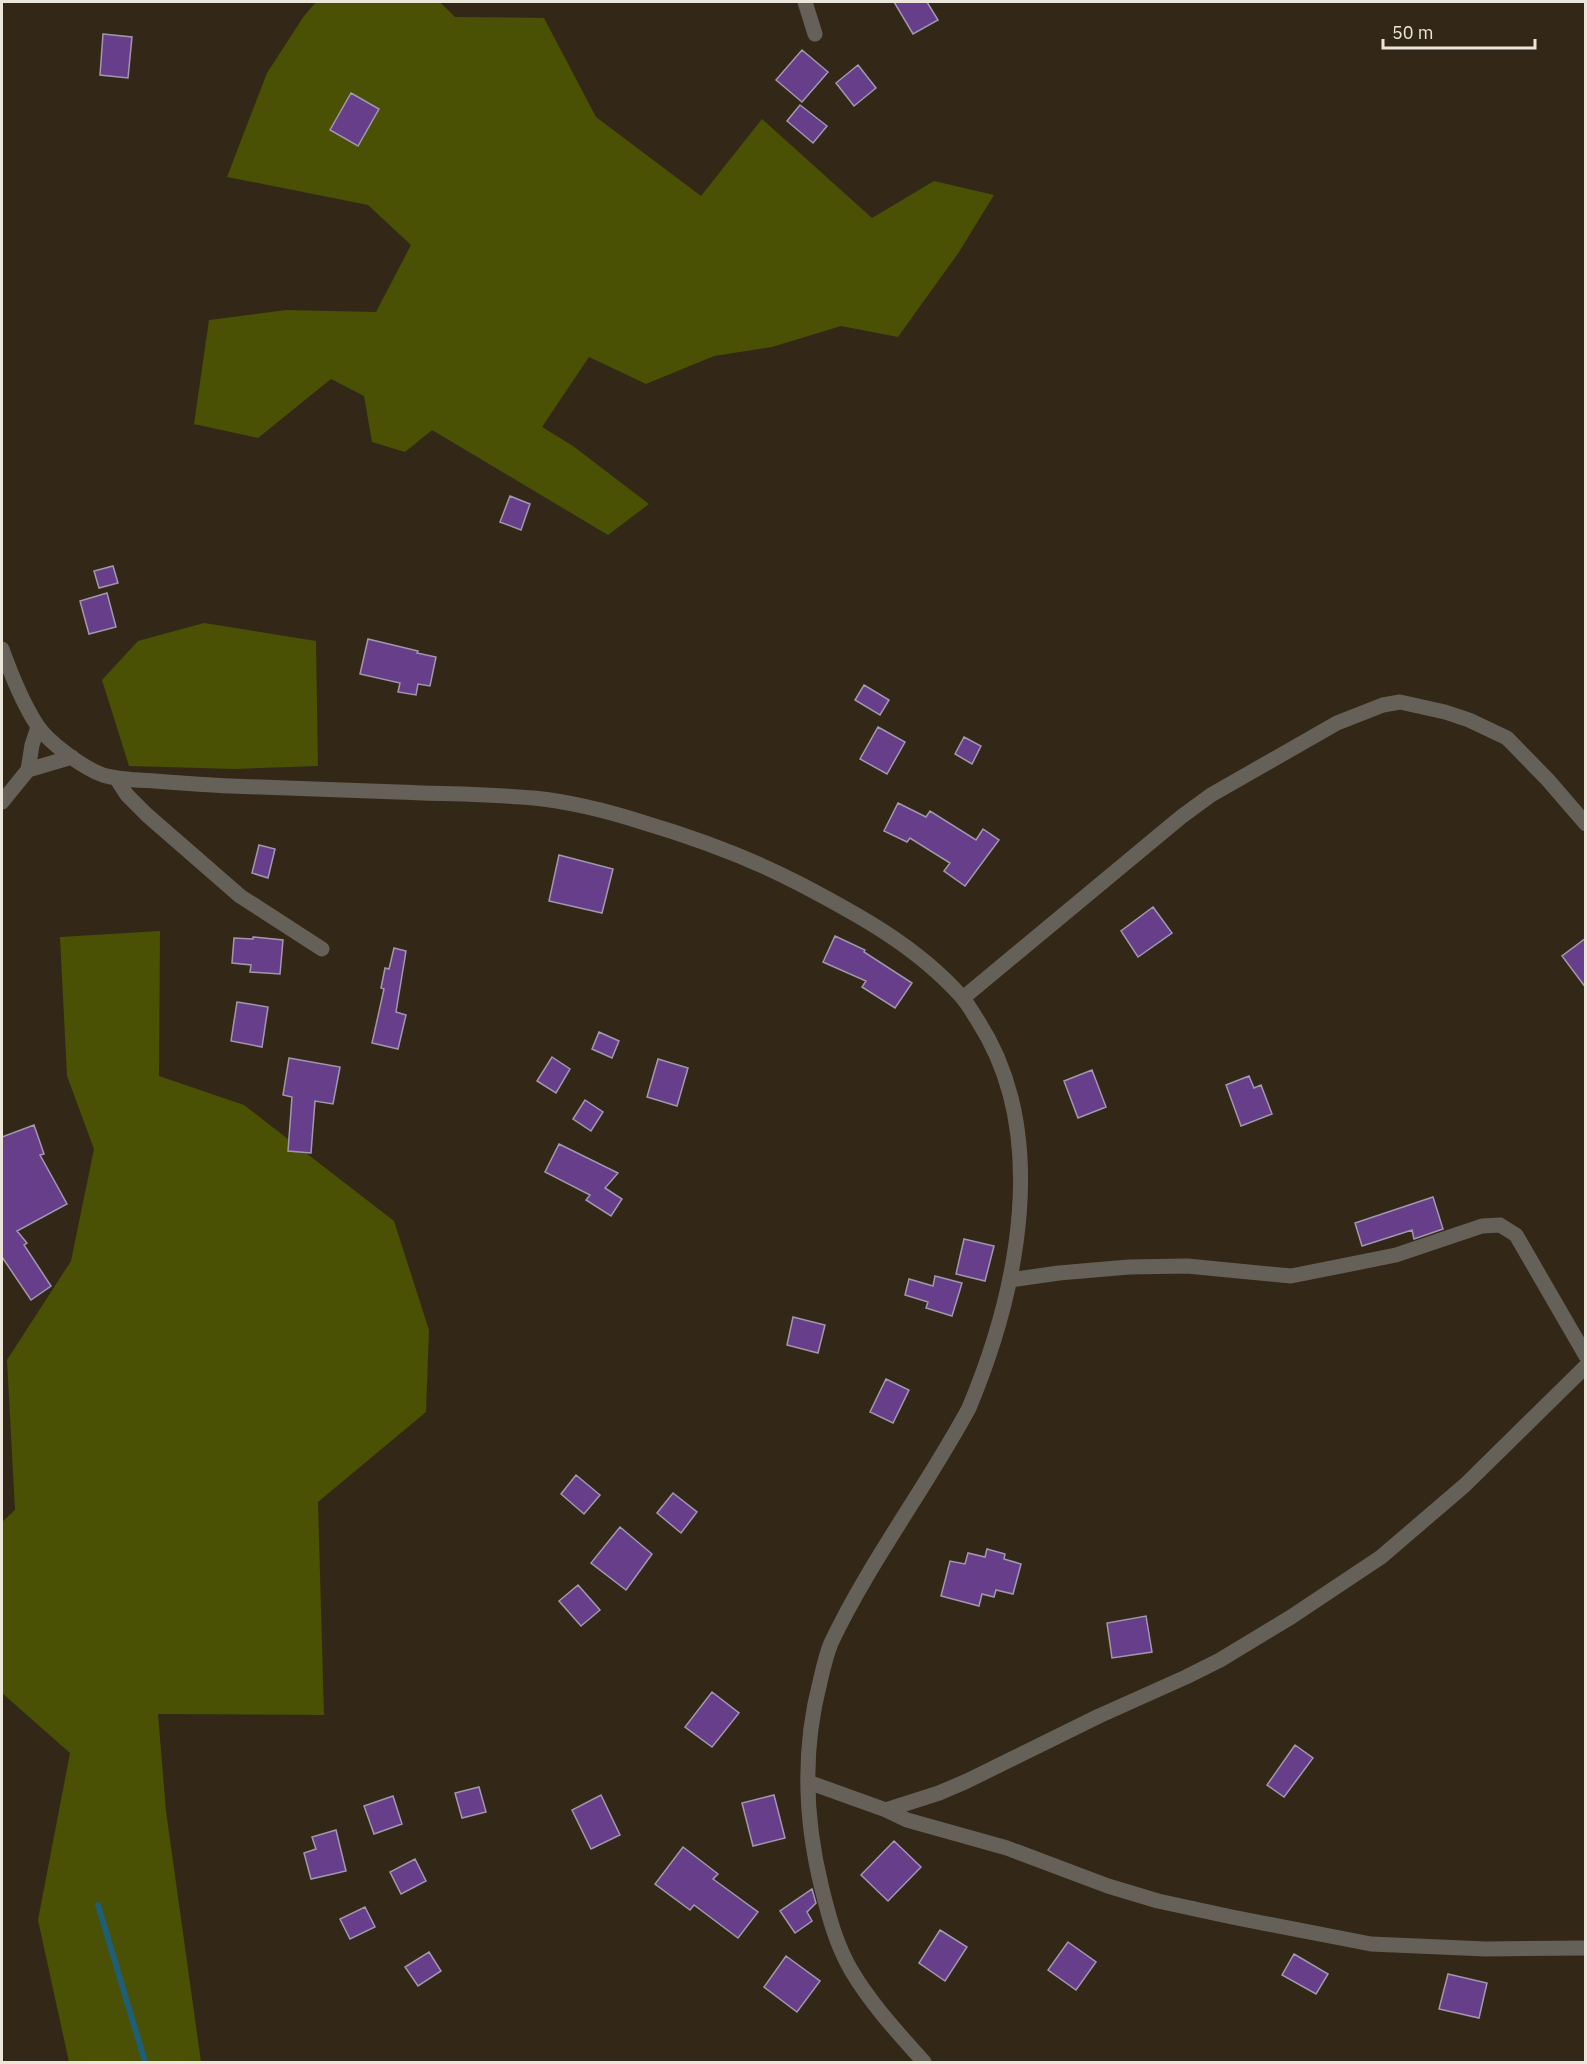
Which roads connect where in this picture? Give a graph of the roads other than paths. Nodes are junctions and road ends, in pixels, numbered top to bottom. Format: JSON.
{"nodes":[{"id":1,"x":805,"y":2,"type":"edge"},
{"id":2,"x":815,"y":34,"type":"dead end"},
{"id":3,"x":2,"y":649,"type":"edge"},
{"id":4,"x":38,"y":727,"type":"junction"},
{"id":5,"x":72,"y":757,"type":"junction"},
{"id":6,"x":28,"y":770,"type":"junction"},
{"id":7,"x":116,"y":778,"type":"junction"},
{"id":8,"x":2,"y":802,"type":"edge"},
{"id":9,"x":1586,"y":824,"type":"edge"},
{"id":10,"x":322,"y":949,"type":"dead end"},
{"id":11,"x":963,"y":998,"type":"junction"},
{"id":12,"x":1010,"y":1280,"type":"junction"},
{"id":13,"x":1586,"y":1356,"type":"edge"},
{"id":14,"x":1586,"y":1366,"type":"edge"},
{"id":15,"x":808,"y":1782,"type":"junction"},
{"id":16,"x":886,"y":1810,"type":"junction"},
{"id":17,"x":1586,"y":1948,"type":"edge"},
{"id":18,"x":924,"y":2062,"type":"edge"}],
"edges":[{"from":1,"to":2,"type":"street"},
{"from":3,"to":4,"type":"street"},
{"from":4,"to":5,"type":"street"},
{"from":4,"to":6,"type":"street"},
{"from":5,"to":6,"type":"street"},
{"from":5,"to":7,"type":"street"},
{"from":6,"to":8,"type":"street"},
{"from":7,"to":10,"type":"street"},
{"from":7,"to":11,"type":"street"},
{"from":9,"to":11,"type":"street"},
{"from":11,"to":12,"type":"street"},
{"from":12,"to":13,"type":"street"},
{"from":12,"to":15,"type":"street"},
{"from":14,"to":16,"type":"street"},
{"from":15,"to":16,"type":"street"},
{"from":15,"to":18,"type":"street"},
{"from":16,"to":17,"type":"street"}]}
